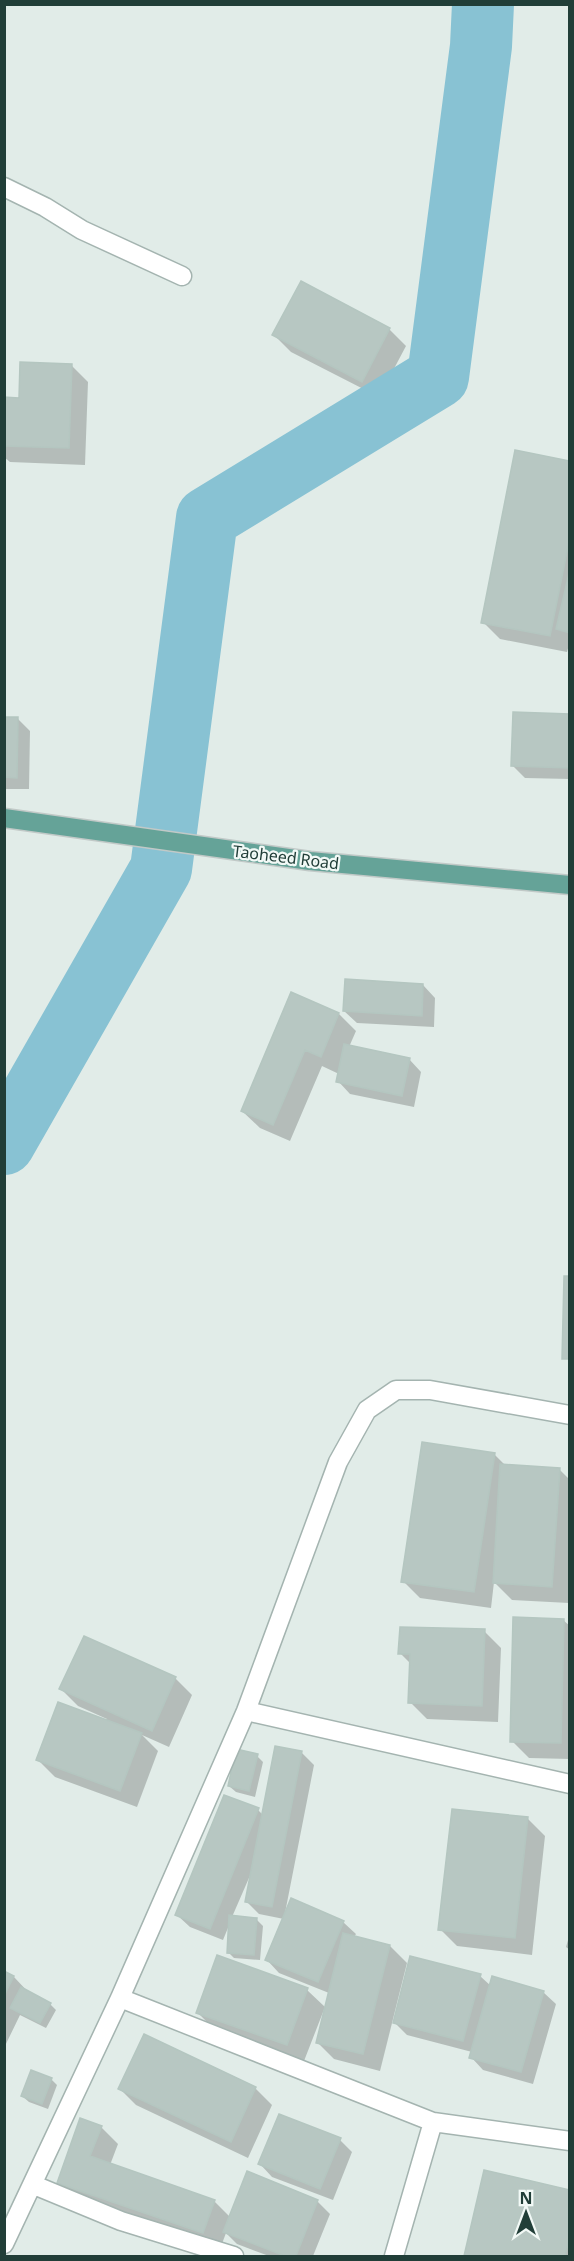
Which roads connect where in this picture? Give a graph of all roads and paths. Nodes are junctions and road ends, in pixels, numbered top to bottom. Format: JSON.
{"nodes":[{"id":1,"x":4,"y":187,"type":"edge"},
{"id":2,"x":182,"y":276,"type":"dead end"},
{"id":3,"x":4,"y":818,"type":"edge"},
{"id":4,"x":570,"y":885,"type":"edge"},
{"id":5,"x":570,"y":1415,"type":"edge"},
{"id":6,"x":246,"y":1712,"type":"junction"},
{"id":7,"x":570,"y":1784,"type":"edge"},
{"id":8,"x":120,"y":1998,"type":"junction"},
{"id":9,"x":433,"y":2122,"type":"junction"},
{"id":10,"x":570,"y":2142,"type":"edge"},
{"id":11,"x":34,"y":2185,"type":"junction"},
{"id":12,"x":4,"y":2244,"type":"edge"},
{"id":13,"x":234,"y":2256,"type":"edge"},
{"id":14,"x":394,"y":2256,"type":"edge"}],
"edges":[{"from":1,"to":2,"type":"street"},
{"from":3,"to":4,"type":"main road","name":"Taoheed Road"},
{"from":5,"to":6,"type":"street"},
{"from":6,"to":7,"type":"street"},
{"from":6,"to":8,"type":"street"},
{"from":8,"to":9,"type":"street"},
{"from":8,"to":11,"type":"street"},
{"from":9,"to":10,"type":"street"},
{"from":9,"to":14,"type":"street"},
{"from":11,"to":12,"type":"street"},
{"from":11,"to":13,"type":"street"}]}
